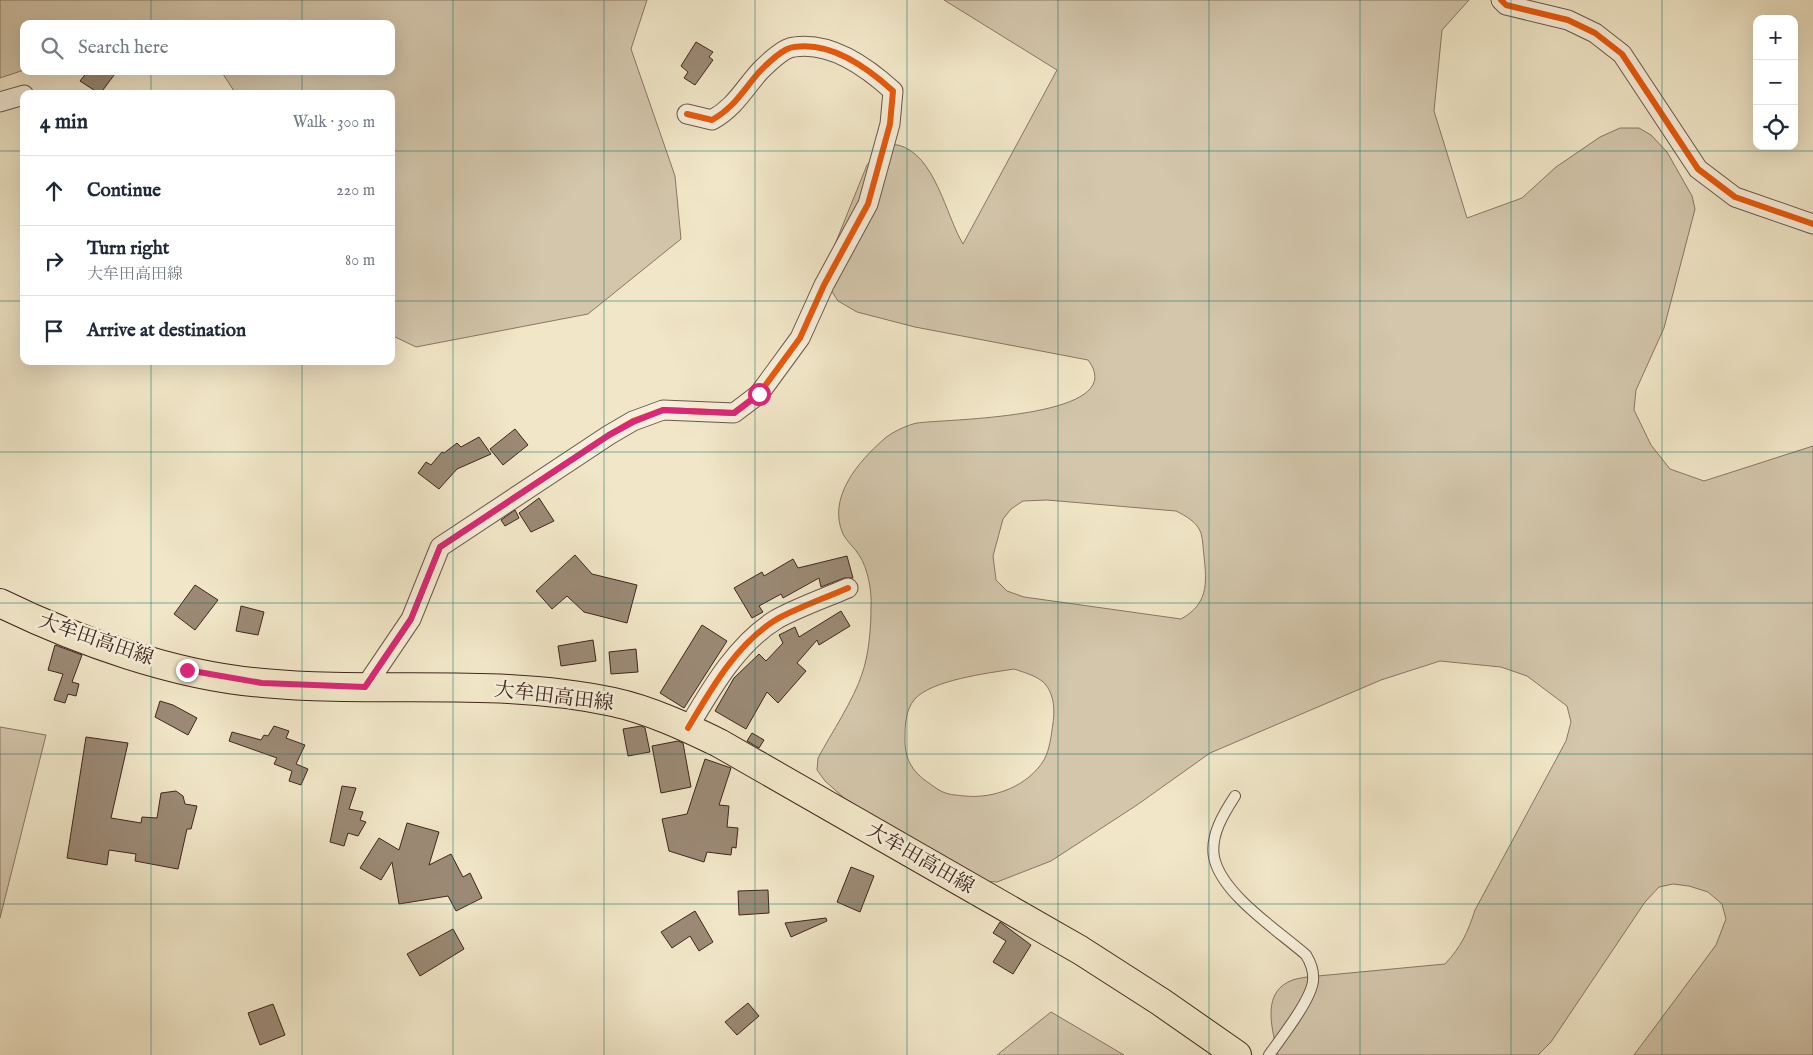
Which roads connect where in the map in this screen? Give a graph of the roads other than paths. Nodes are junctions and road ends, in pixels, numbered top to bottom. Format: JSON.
{"nodes":[{"id":1,"x":1500,"y":0,"type":"edge"},
{"id":2,"x":20,"y":96,"type":"edge"},
{"id":3,"x":0,"y":102,"type":"edge"},
{"id":4,"x":687,"y":114,"type":"dead end"},
{"id":5,"x":1813,"y":224,"type":"edge"},
{"id":6,"x":848,"y":588,"type":"dead end"},
{"id":7,"x":0,"y":603,"type":"edge"},
{"id":8,"x":365,"y":687,"type":"junction"},
{"id":9,"x":688,"y":728,"type":"junction"},
{"id":10,"x":1235,"y":796,"type":"dead end"},
{"id":11,"x":1237,"y":1055,"type":"edge"},
{"id":12,"x":1269,"y":1055,"type":"edge"}],
"edges":[{"from":1,"to":5,"type":"street"},
{"from":2,"to":3,"type":"street"},
{"from":4,"to":8,"type":"street"},
{"from":6,"to":9,"type":"street"},
{"from":7,"to":8,"type":"main road","name":"大牟田高田線"},
{"from":8,"to":9,"type":"main road","name":"大牟田高田線"},
{"from":9,"to":11,"type":"main road","name":"大牟田高田線"},
{"from":10,"to":12,"type":"lane"}]}
